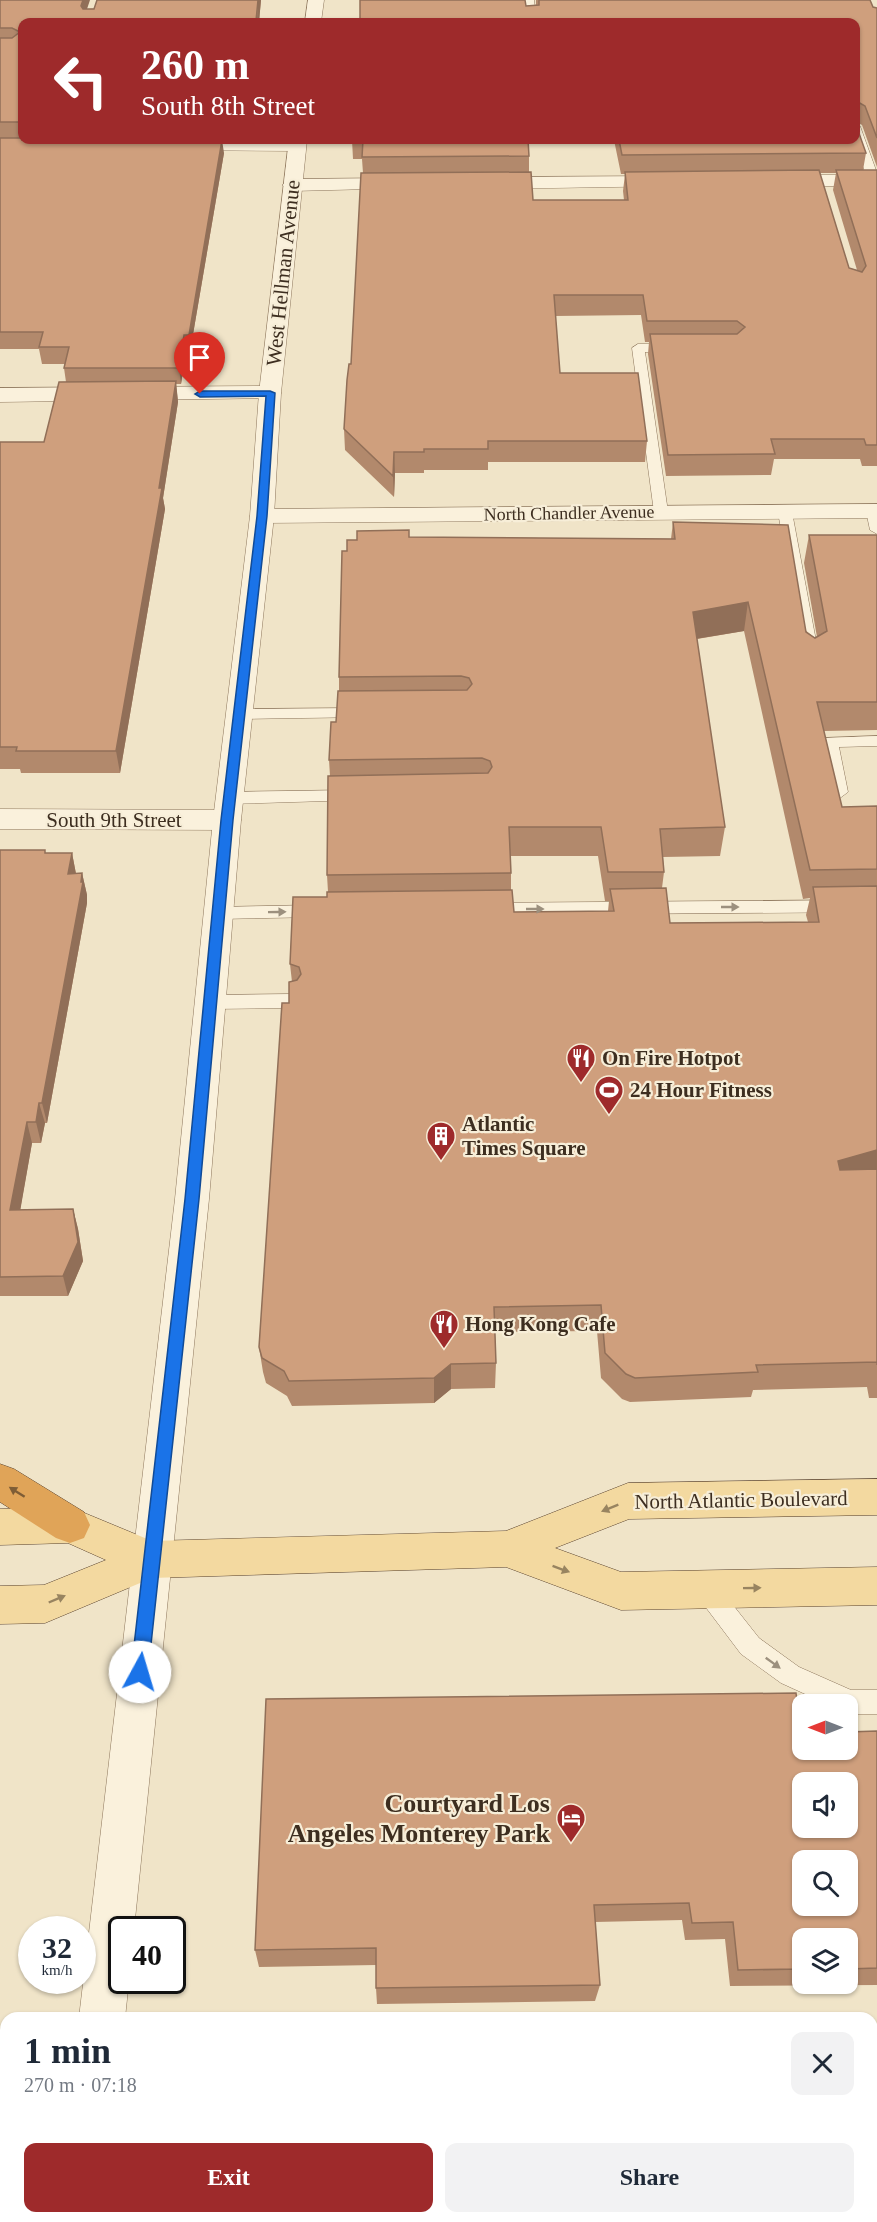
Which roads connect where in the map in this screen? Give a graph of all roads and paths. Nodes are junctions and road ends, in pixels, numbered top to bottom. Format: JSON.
{"nodes":[{"id":1,"x":316,"y":0,"type":"edge"},
{"id":2,"x":529,"y":0,"type":"edge"},
{"id":3,"x":314,"y":18,"type":"edge"},
{"id":4,"x":531,"y":18,"type":"edge"},
{"id":5,"x":860,"y":140,"type":"edge"},
{"id":6,"x":232,"y":144,"type":"edge"},
{"id":7,"x":298,"y":144,"type":"edge"},
{"id":8,"x":165,"y":146,"type":"edge"},
{"id":9,"x":875,"y":181,"type":"edge"},
{"id":10,"x":693,"y":182,"type":"edge"},
{"id":11,"x":763,"y":182,"type":"edge"},
{"id":12,"x":468,"y":183,"type":"edge"},
{"id":13,"x":421,"y":184,"type":"edge"},
{"id":14,"x":292,"y":185,"type":"junction"},
{"id":15,"x":686,"y":348,"type":"edge"},
{"id":16,"x":270,"y":393,"type":"junction"},
{"id":17,"x":0,"y":395,"type":"edge"},
{"id":18,"x":661,"y":512,"type":"junction"},
{"id":19,"x":785,"y":512,"type":"junction"},
{"id":20,"x":262,"y":516,"type":"junction"},
{"id":21,"x":876,"y":517,"type":"edge"},
{"id":22,"x":812,"y":660,"type":"edge"},
{"id":23,"x":381,"y":713,"type":"edge"},
{"id":24,"x":239,"y":714,"type":"junction"},
{"id":25,"x":877,"y":741,"type":"edge"},
{"id":26,"x":840,"y":792,"type":"edge"},
{"id":27,"x":370,"y":796,"type":"edge"},
{"id":28,"x":228,"y":809,"type":"junction"},
{"id":29,"x":0,"y":819,"type":"edge"},
{"id":30,"x":877,"y":906,"type":"edge"},
{"id":31,"x":467,"y":909,"type":"edge"},
{"id":32,"x":337,"y":910,"type":"edge"},
{"id":33,"x":218,"y":913,"type":"junction"},
{"id":34,"x":292,"y":1001,"type":"edge"},
{"id":35,"x":210,"y":1002,"type":"junction"},
{"id":36,"x":0,"y":1481,"type":"edge"},
{"id":37,"x":877,"y":1497,"type":"edge"},
{"id":38,"x":70,"y":1526,"type":"junction"},
{"id":39,"x":0,"y":1527,"type":"edge"},
{"id":40,"x":506,"y":1549,"type":"junction"},
{"id":41,"x":151,"y":1560,"type":"junction"},
{"id":42,"x":877,"y":1586,"type":"edge"},
{"id":43,"x":706,"y":1589,"type":"junction"},
{"id":44,"x":0,"y":1605,"type":"edge"},
{"id":45,"x":877,"y":1702,"type":"edge"},
{"id":46,"x":103,"y":2012,"type":"edge"}],
"edges":[{"from":1,"to":3,"type":"street"},
{"from":2,"to":4,"type":"lane"},
{"from":5,"to":9,"type":"lane"},
{"from":6,"to":8,"type":"street"},
{"from":7,"to":14,"type":"street","name":"West Hellman Avenue"},
{"from":9,"to":11,"type":"street"},
{"from":10,"to":12,"type":"street"},
{"from":13,"to":14,"type":"street"},
{"from":14,"to":16,"type":"street","name":"West Hellman Avenue"},
{"from":15,"to":18,"type":"lane"},
{"from":16,"to":17,"type":"street"},
{"from":16,"to":20,"type":"street","name":"West Hellman Avenue"},
{"from":18,"to":19,"type":"street","name":"North Chandler Avenue"},
{"from":18,"to":20,"type":"street","name":"North Chandler Avenue"},
{"from":19,"to":21,"type":"street","name":"North Chandler Avenue"},
{"from":19,"to":22,"type":"lane"},
{"from":20,"to":24,"type":"street","name":"West Hellman Avenue"},
{"from":23,"to":24,"type":"lane"},
{"from":24,"to":28,"type":"street","name":"West Hellman Avenue"},
{"from":25,"to":26,"type":"lane"},
{"from":27,"to":28,"type":"lane"},
{"from":28,"to":29,"type":"street","name":"South 9th Street"},
{"from":28,"to":33,"type":"street","name":"West Hellman Avenue"},
{"from":31,"to":30,"type":"lane","one_way":true},
{"from":33,"to":32,"type":"lane","one_way":true},
{"from":33,"to":35,"type":"street","name":"West Hellman Avenue"},
{"from":34,"to":35,"type":"lane"},
{"from":35,"to":41,"type":"street","name":"West Hellman Avenue"},
{"from":38,"to":36,"type":"highway","one_way":true},
{"from":37,"to":40,"type":"main road","name":"North Atlantic Boulevard","one_way":true},
{"from":38,"to":39,"type":"main road","name":"North Atlantic Boulevard"},
{"from":38,"to":41,"type":"main road","name":"North Atlantic Boulevard"},
{"from":40,"to":41,"type":"main road","name":"North Atlantic Boulevard"},
{"from":40,"to":43,"type":"main road","name":"North Atlantic Boulevard","one_way":true},
{"from":44,"to":41,"type":"main road","name":"North Atlantic Boulevard","one_way":true},
{"from":41,"to":46,"type":"street","name":"West Hellman Avenue"},
{"from":43,"to":42,"type":"main road","name":"North Atlantic Boulevard","one_way":true},
{"from":43,"to":45,"type":"lane","one_way":true}]}
